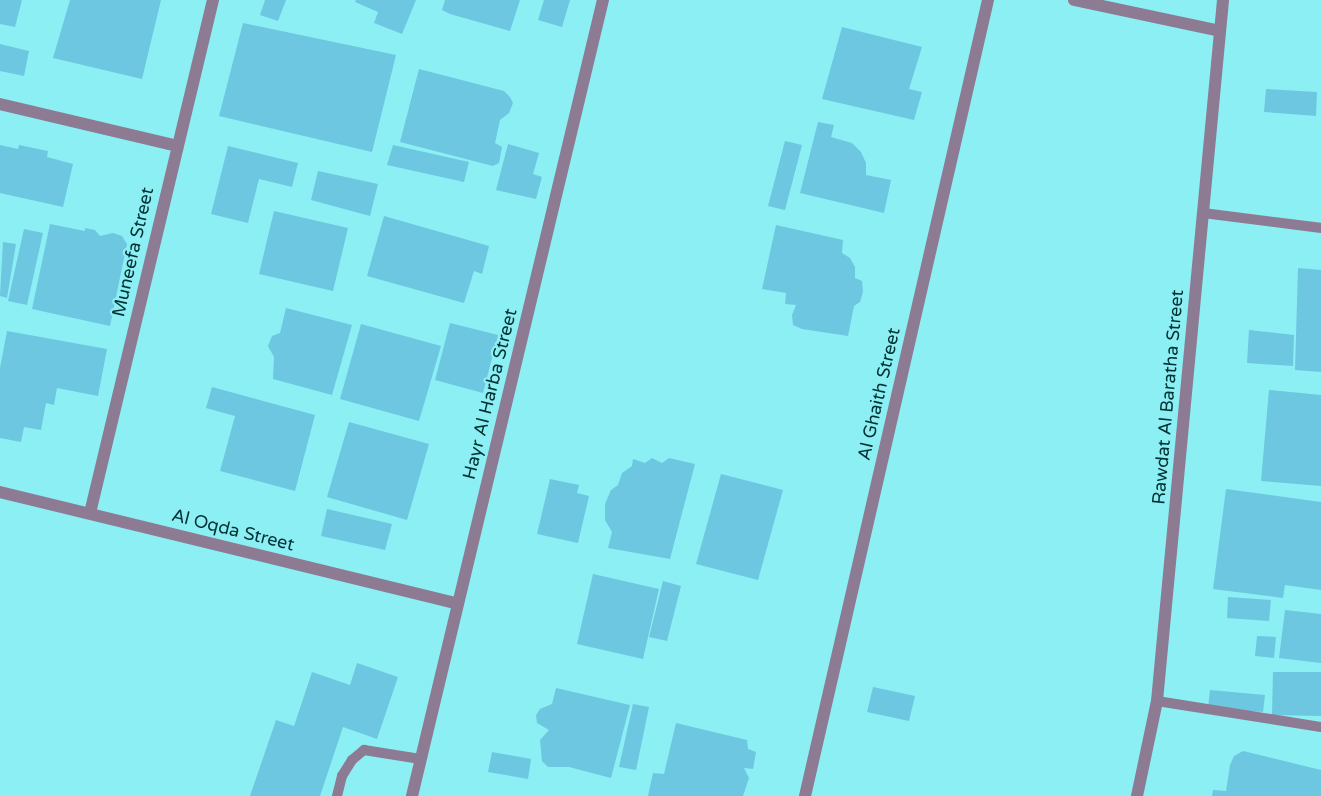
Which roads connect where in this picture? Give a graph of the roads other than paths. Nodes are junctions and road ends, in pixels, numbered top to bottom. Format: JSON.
{"nodes":[{"id":1,"x":213,"y":0,"type":"edge"},
{"id":2,"x":603,"y":0,"type":"edge"},
{"id":3,"x":988,"y":0,"type":"edge"},
{"id":4,"x":1074,"y":0,"type":"edge"},
{"id":5,"x":1223,"y":0,"type":"edge"},
{"id":6,"x":1220,"y":31,"type":"junction"},
{"id":7,"x":0,"y":104,"type":"edge"},
{"id":8,"x":177,"y":146,"type":"junction"},
{"id":9,"x":1203,"y":213,"type":"junction"},
{"id":10,"x":1321,"y":228,"type":"edge"},
{"id":11,"x":0,"y":492,"type":"edge"},
{"id":12,"x":90,"y":513,"type":"junction"},
{"id":13,"x":458,"y":604,"type":"junction"},
{"id":14,"x":1157,"y":701,"type":"junction"},
{"id":15,"x":1321,"y":727,"type":"edge"},
{"id":16,"x":420,"y":759,"type":"junction"},
{"id":17,"x":337,"y":796,"type":"edge"},
{"id":18,"x":412,"y":796,"type":"edge"},
{"id":19,"x":805,"y":796,"type":"edge"},
{"id":20,"x":1137,"y":796,"type":"edge"}],
"edges":[{"from":1,"to":8,"type":"street","name":"Muneefa Street"},
{"from":2,"to":13,"type":"street","name":"Hayr Al Harba Street"},
{"from":3,"to":19,"type":"street","name":"Al Ghaith Street"},
{"from":4,"to":6,"type":"street"},
{"from":5,"to":6,"type":"street","name":"Rawdat Al Baratha Street"},
{"from":6,"to":9,"type":"street","name":"Rawdat Al Baratha Street"},
{"from":7,"to":8,"type":"street"},
{"from":8,"to":12,"type":"street","name":"Muneefa Street"},
{"from":9,"to":10,"type":"lane"},
{"from":9,"to":14,"type":"street","name":"Rawdat Al Baratha Street"},
{"from":11,"to":12,"type":"street","name":"Al Oqda Street"},
{"from":12,"to":13,"type":"street","name":"Al Oqda Street"},
{"from":13,"to":16,"type":"street","name":"Hayr Al Harba Street"},
{"from":14,"to":15,"type":"lane"},
{"from":14,"to":20,"type":"street","name":"Rawdat Al Baratha Street"},
{"from":16,"to":17,"type":"lane"},
{"from":16,"to":18,"type":"street","name":"Hayr Al Harba Street"}]}
